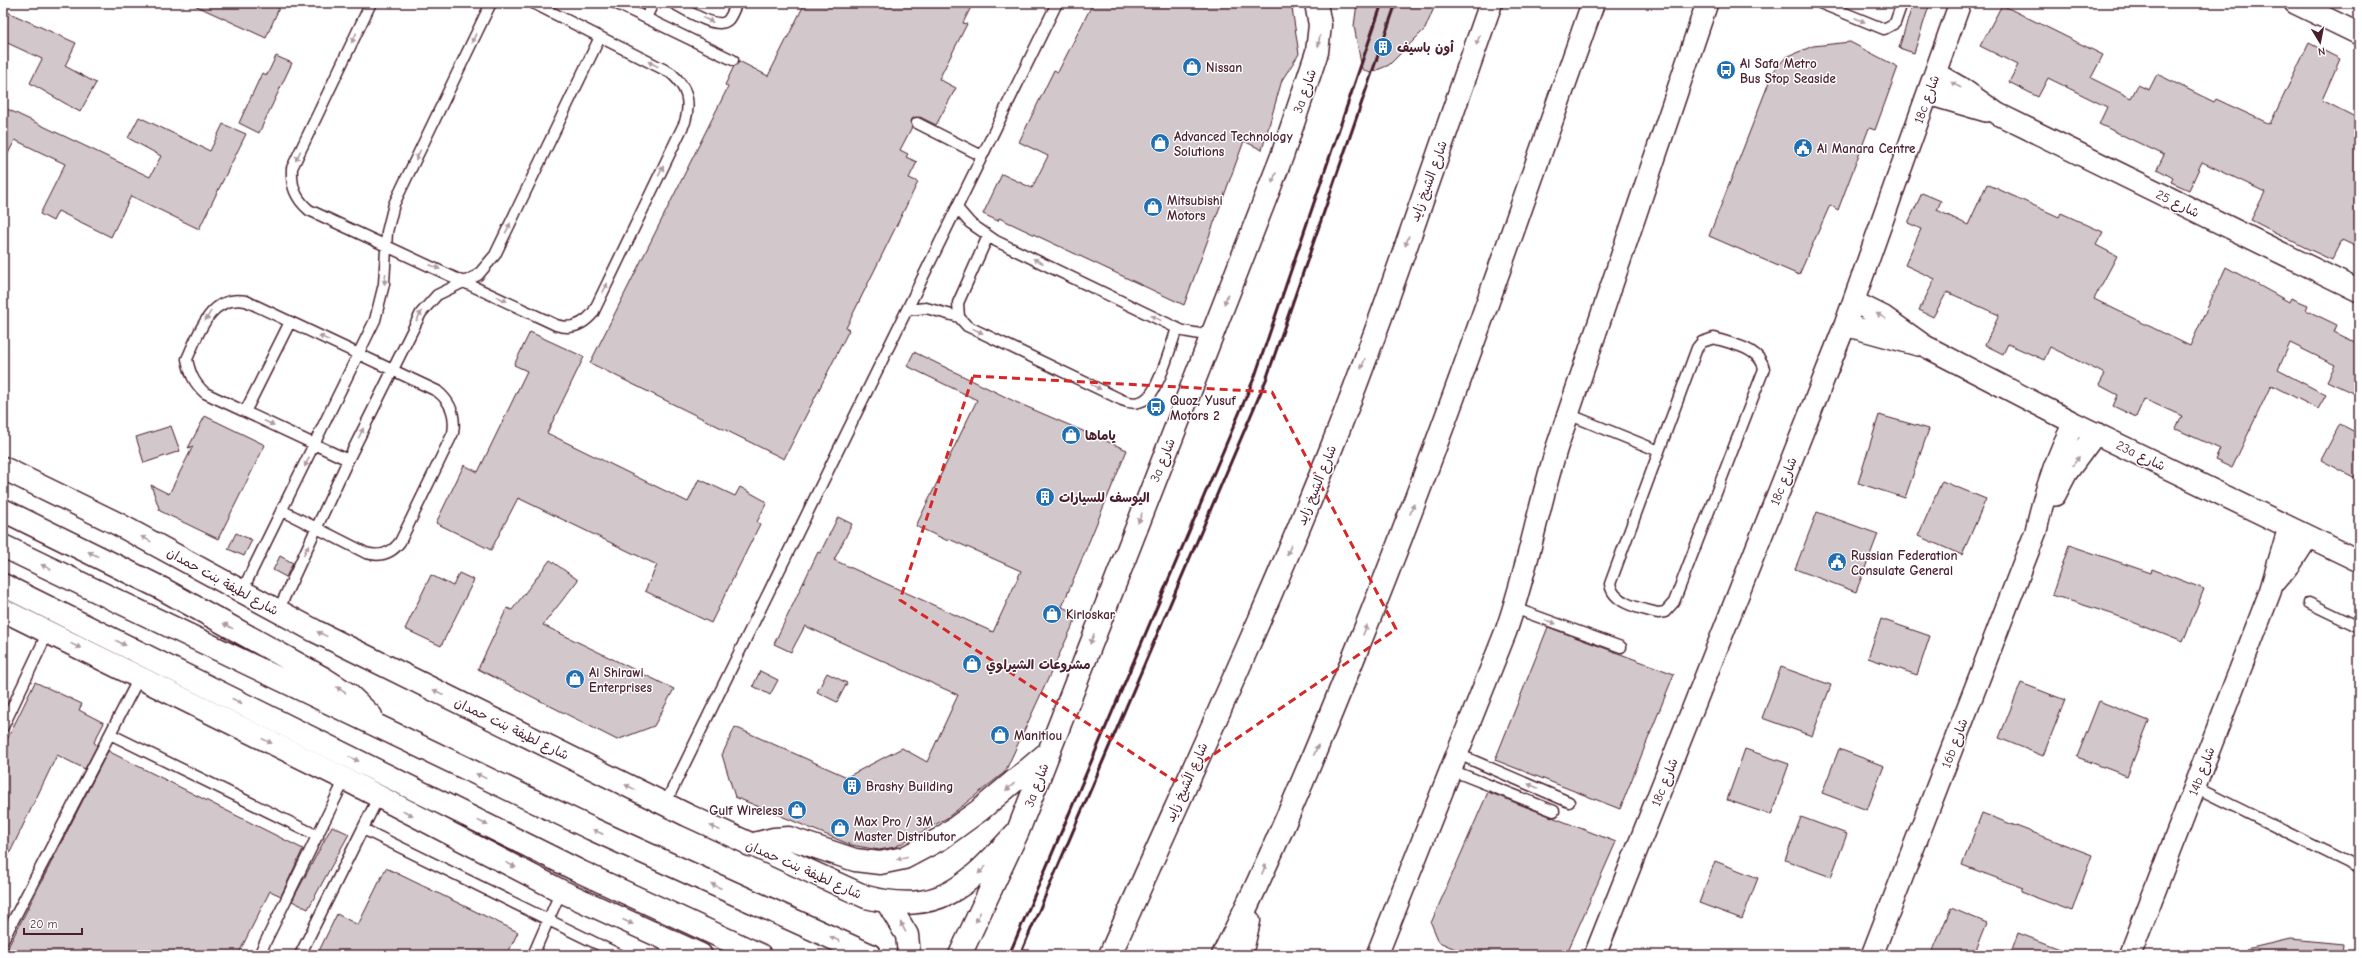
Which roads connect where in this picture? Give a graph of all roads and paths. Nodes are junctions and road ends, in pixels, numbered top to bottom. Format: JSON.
{"nodes":[{"id":1,"x":371,"y":3,"type":"edge"},
{"id":2,"x":491,"y":3,"type":"edge"},
{"id":3,"x":533,"y":3,"type":"edge"},
{"id":4,"x":615,"y":3,"type":"edge"},
{"id":5,"x":654,"y":3,"type":"edge"},
{"id":6,"x":673,"y":3,"type":"edge"},
{"id":7,"x":737,"y":3,"type":"edge"},
{"id":8,"x":1057,"y":3,"type":"edge"},
{"id":9,"x":1316,"y":3,"type":"edge"},
{"id":10,"x":1491,"y":3,"type":"edge"},
{"id":11,"x":1593,"y":3,"type":"edge"},
{"id":12,"x":1707,"y":3,"type":"edge"},
{"id":13,"x":1820,"y":3,"type":"edge"},
{"id":14,"x":1902,"y":3,"type":"edge"},
{"id":15,"x":1960,"y":3,"type":"edge"},
{"id":16,"x":2295,"y":3,"type":"edge"},
{"id":17,"x":646,"y":18,"type":"junction"},
{"id":18,"x":2359,"y":34,"type":"edge"},
{"id":19,"x":600,"y":37,"type":"junction"},
{"id":20,"x":733,"y":60,"type":"dead end"},
{"id":21,"x":1935,"y":73,"type":"junction"},
{"id":22,"x":1928,"y":94,"type":"junction"},
{"id":23,"x":1998,"y":114,"type":"junction"},
{"id":24,"x":917,"y":123,"type":"dead end"},
{"id":25,"x":982,"y":156,"type":"junction"},
{"id":26,"x":956,"y":208,"type":"junction"},
{"id":27,"x":988,"y":236,"type":"junction"},
{"id":28,"x":386,"y":246,"type":"junction"},
{"id":29,"x":467,"y":282,"type":"junction"},
{"id":30,"x":2359,"y":291,"type":"edge"},
{"id":31,"x":1854,"y":302,"type":"junction"},
{"id":32,"x":907,"y":310,"type":"junction"},
{"id":33,"x":959,"y":317,"type":"junction"},
{"id":34,"x":290,"y":322,"type":"junction"},
{"id":35,"x":1217,"y":325,"type":"junction"},
{"id":36,"x":1845,"y":325,"type":"junction"},
{"id":37,"x":1177,"y":328,"type":"junction"},
{"id":38,"x":1925,"y":346,"type":"junction"},
{"id":39,"x":359,"y":355,"type":"junction"},
{"id":40,"x":392,"y":370,"type":"junction"},
{"id":41,"x":244,"y":412,"type":"junction"},
{"id":42,"x":1568,"y":414,"type":"junction"},
{"id":43,"x":2074,"y":423,"type":"junction"},
{"id":44,"x":2096,"y":433,"type":"junction"},
{"id":45,"x":315,"y":445,"type":"junction"},
{"id":46,"x":1659,"y":451,"type":"junction"},
{"id":47,"x":348,"y":460,"type":"junction"},
{"id":48,"x":3,"y":468,"type":"edge"},
{"id":49,"x":3,"y":510,"type":"edge"},
{"id":50,"x":283,"y":510,"type":"junction"},
{"id":51,"x":317,"y":528,"type":"junction"},
{"id":52,"x":2289,"y":528,"type":"junction"},
{"id":53,"x":2036,"y":531,"type":"junction"},
{"id":54,"x":2308,"y":537,"type":"junction"},
{"id":55,"x":3,"y":546,"type":"edge"},
{"id":56,"x":2359,"y":561,"type":"edge"},
{"id":57,"x":3,"y":585,"type":"edge"},
{"id":58,"x":2272,"y":586,"type":"junction"},
{"id":59,"x":242,"y":591,"type":"junction"},
{"id":60,"x":2309,"y":603,"type":"dead end"},
{"id":61,"x":1514,"y":608,"type":"junction"},
{"id":62,"x":3,"y":610,"type":"edge"},
{"id":63,"x":278,"y":611,"type":"junction"},
{"id":64,"x":2359,"y":627,"type":"edge"},
{"id":65,"x":48,"y":632,"type":"junction"},
{"id":66,"x":1620,"y":647,"type":"dead end"},
{"id":67,"x":139,"y":678,"type":"junction"},
{"id":68,"x":3,"y":727,"type":"edge"},
{"id":69,"x":379,"y":727,"type":"junction"},
{"id":70,"x":110,"y":734,"type":"junction"},
{"id":71,"x":1049,"y":751,"type":"junction"},
{"id":72,"x":1454,"y":762,"type":"junction"},
{"id":73,"x":345,"y":779,"type":"junction"},
{"id":74,"x":2195,"y":787,"type":"junction"},
{"id":75,"x":378,"y":798,"type":"junction"},
{"id":76,"x":1569,"y":802,"type":"dead end"},
{"id":77,"x":665,"y":804,"type":"junction"},
{"id":78,"x":1554,"y":811,"type":"dead end"},
{"id":79,"x":364,"y":829,"type":"junction"},
{"id":80,"x":1018,"y":831,"type":"junction"},
{"id":81,"x":318,"y":836,"type":"junction"},
{"id":82,"x":750,"y":845,"type":"junction"},
{"id":83,"x":2359,"y":868,"type":"edge"},
{"id":84,"x":561,"y":891,"type":"junction"},
{"id":85,"x":1254,"y":894,"type":"junction"},
{"id":86,"x":887,"y":902,"type":"junction"},
{"id":87,"x":548,"y":920,"type":"junction"},
{"id":88,"x":3,"y":940,"type":"edge"},
{"id":89,"x":1384,"y":953,"type":"edge"},
{"id":90,"x":259,"y":955,"type":"edge"},
{"id":91,"x":300,"y":955,"type":"edge"},
{"id":92,"x":533,"y":955,"type":"edge"},
{"id":93,"x":620,"y":955,"type":"edge"},
{"id":94,"x":701,"y":955,"type":"edge"},
{"id":95,"x":760,"y":955,"type":"edge"},
{"id":96,"x":870,"y":955,"type":"edge"},
{"id":97,"x":909,"y":955,"type":"edge"},
{"id":98,"x":960,"y":955,"type":"edge"},
{"id":99,"x":1110,"y":955,"type":"edge"},
{"id":100,"x":1223,"y":955,"type":"edge"},
{"id":101,"x":1241,"y":955,"type":"edge"},
{"id":102,"x":1595,"y":955,"type":"edge"},
{"id":103,"x":1872,"y":955,"type":"edge"},
{"id":104,"x":2130,"y":955,"type":"edge"}],
"edges":[{"from":1,"to":28,"type":"lane","one_way":true},
{"from":2,"to":28,"type":"lane","one_way":true},
{"from":3,"to":19,"type":"lane"},
{"from":4,"to":17,"type":"lane"},
{"from":5,"to":17,"type":"lane"},
{"from":6,"to":7,"type":"lane","one_way":true},
{"from":8,"to":25,"type":"lane"},
{"from":9,"to":35,"type":"main road","name":"3a شارع","one_way":true},
{"from":10,"to":99,"type":"main road","name":"شارع الشيخ زايد","one_way":true},
{"from":85,"to":11,"type":"main road","one_way":true},
{"from":12,"to":42,"type":"street"},
{"from":13,"to":14,"type":"lane","one_way":true},
{"from":15,"to":21,"type":"street","name":"18c شارع"},
{"from":16,"to":18,"type":"street"},
{"from":17,"to":20,"type":"lane"},
{"from":29,"to":19,"type":"lane","one_way":true},
{"from":29,"to":19,"type":"lane","one_way":true},
{"from":21,"to":22,"type":"street","name":"18c شارع"},
{"from":23,"to":21,"type":"street","name":"شارع 25","one_way":true},
{"from":22,"to":23,"type":"street","name":"شارع 25"},
{"from":22,"to":31,"type":"street","name":"18c شارع"},
{"from":23,"to":30,"type":"street","name":"شارع 25"},
{"from":24,"to":25,"type":"lane"},
{"from":25,"to":26,"type":"lane"},
{"from":26,"to":27,"type":"lane"},
{"from":26,"to":32,"type":"lane"},
{"from":27,"to":33,"type":"lane"},
{"from":37,"to":27,"type":"lane","one_way":true},
{"from":28,"to":29,"type":"lane","one_way":true},
{"from":28,"to":39,"type":"lane","one_way":true},
{"from":40,"to":29,"type":"lane","one_way":true},
{"from":31,"to":36,"type":"street","name":"18c شارع"},
{"from":38,"to":31,"type":"street","name":"23a شارع","one_way":true},
{"from":32,"to":33,"type":"lane"},
{"from":32,"to":77,"type":"lane"},
{"from":33,"to":37,"type":"lane","one_way":true},
{"from":39,"to":34,"type":"lane","one_way":true},
{"from":34,"to":41,"type":"lane"},
{"from":34,"to":41,"type":"lane","one_way":true},
{"from":35,"to":37,"type":"lane"},
{"from":35,"to":71,"type":"main road","name":"3a شارع","one_way":true},
{"from":36,"to":38,"type":"street","name":"23a شارع"},
{"from":36,"to":102,"type":"street","name":"18c شارع"},
{"from":38,"to":43,"type":"street","name":"23a شارع"},
{"from":39,"to":40,"type":"lane"},
{"from":39,"to":45,"type":"lane"},
{"from":47,"to":40,"type":"lane","one_way":true},
{"from":40,"to":51,"type":"lane"},
{"from":41,"to":45,"type":"lane","one_way":true},
{"from":42,"to":46,"type":"lane"},
{"from":42,"to":61,"type":"street"},
{"from":43,"to":44,"type":"street","name":"23a شارع"},
{"from":43,"to":53,"type":"street","name":"16b شارع"},
{"from":44,"to":52,"type":"street","name":"23a شارع"},
{"from":53,"to":44,"type":"street","name":"16b شارع","one_way":true},
{"from":45,"to":47,"type":"lane"},
{"from":45,"to":50,"type":"lane","one_way":true},
{"from":46,"to":46,"type":"lane"},
{"from":47,"to":51,"type":"lane"},
{"from":59,"to":48,"type":"main road","name":"شارع لطيفة بنت حمدان","one_way":true},
{"from":69,"to":49,"type":"main road","one_way":true},
{"from":50,"to":51,"type":"lane"},
{"from":50,"to":59,"type":"lane"},
{"from":63,"to":51,"type":"lane","one_way":true},
{"from":52,"to":54,"type":"street","name":"23a شارع"},
{"from":52,"to":58,"type":"street","name":"14b شارع"},
{"from":53,"to":103,"type":"street","name":"16b شارع"},
{"from":54,"to":56,"type":"street","name":"23a شارع"},
{"from":54,"to":58,"type":"street","name":"14b شارع"},
{"from":69,"to":55,"type":"main road","one_way":true},
{"from":57,"to":95,"type":"main road","one_way":true},
{"from":58,"to":74,"type":"street","name":"14b شارع"},
{"from":59,"to":63,"type":"main road","name":"شارع لطيفة بنت حمدان"},
{"from":60,"to":64,"type":"lane"},
{"from":61,"to":66,"type":"lane","one_way":true},
{"from":61,"to":72,"type":"street"},
{"from":62,"to":65,"type":"main road"},
{"from":77,"to":63,"type":"main road","name":"شارع لطيفة بنت حمدان","one_way":true},
{"from":65,"to":67,"type":"main road","one_way":true},
{"from":65,"to":68,"type":"lane"},
{"from":67,"to":70,"type":"lane"},
{"from":67,"to":73,"type":"main road","one_way":true},
{"from":96,"to":69,"type":"main road","one_way":true},
{"from":70,"to":81,"type":"lane"},
{"from":70,"to":88,"type":"lane"},
{"from":71,"to":80,"type":"main road","name":"3a شارع"},
{"from":71,"to":82,"type":"main road","one_way":true},
{"from":76,"to":72,"type":"lane","one_way":true},
{"from":72,"to":78,"type":"lane"},
{"from":72,"to":89,"type":"street"},
{"from":73,"to":75,"type":"main road"},
{"from":73,"to":81,"type":"lane"},
{"from":74,"to":83,"type":"lane"},
{"from":74,"to":104,"type":"street","name":"14b شارع"},
{"from":75,"to":79,"type":"lane"},
{"from":75,"to":84,"type":"main road","one_way":true},
{"from":82,"to":77,"type":"main road","name":"شارع لطيفة بنت حمدان","one_way":true},
{"from":79,"to":87,"type":"lane"},
{"from":79,"to":91,"type":"lane"},
{"from":80,"to":86,"type":"main road","name":"شارع لطيفة بنت حمدان","one_way":true},
{"from":80,"to":98,"type":"main road","name":"3a شارع","one_way":true},
{"from":81,"to":90,"type":"lane"},
{"from":82,"to":86,"type":"main road","name":"شارع لطيفة بنت حمدان"},
{"from":84,"to":87,"type":"lane"},
{"from":84,"to":94,"type":"main road","one_way":true},
{"from":85,"to":100,"type":"main road"},
{"from":85,"to":101,"type":"main road"},
{"from":97,"to":86,"type":"main road","one_way":true},
{"from":87,"to":92,"type":"lane"},
{"from":87,"to":93,"type":"lane"}]}
